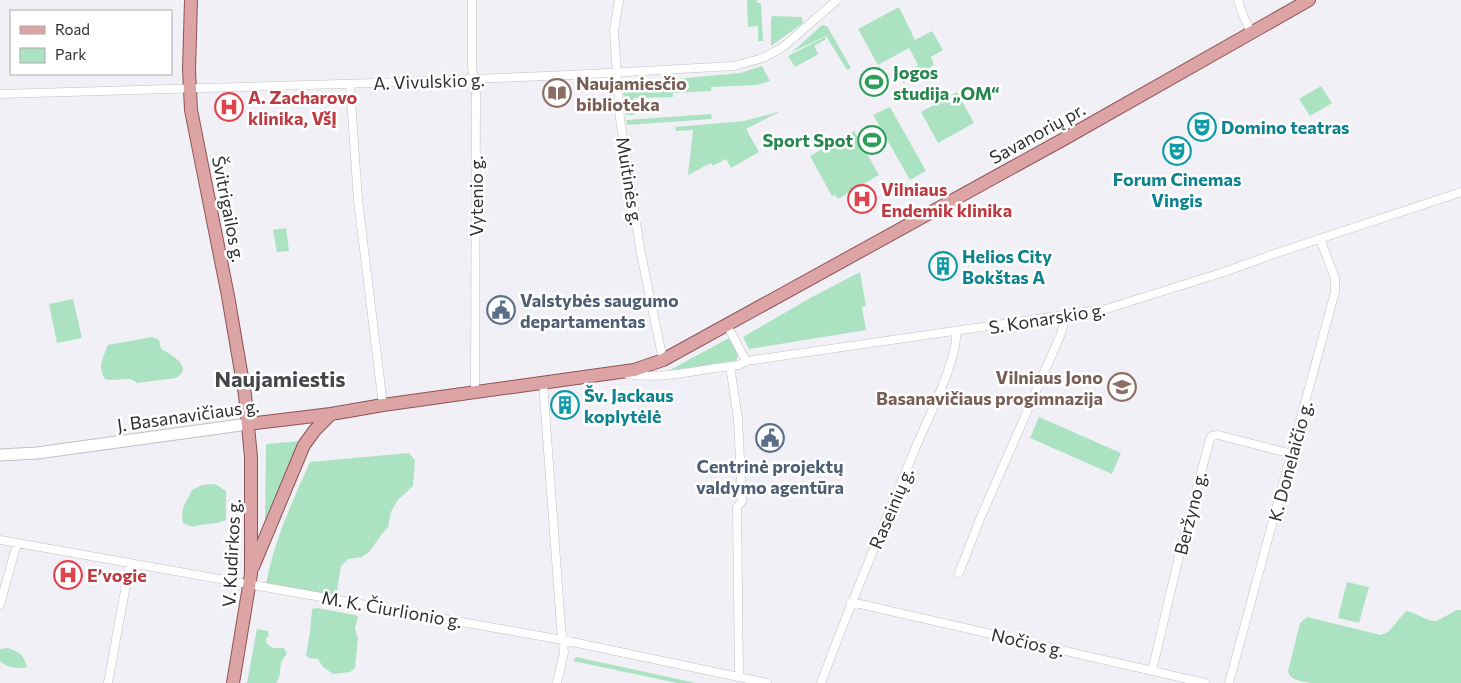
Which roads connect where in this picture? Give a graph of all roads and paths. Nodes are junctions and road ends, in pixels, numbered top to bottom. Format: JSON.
{"nodes":[{"id":1,"x":190,"y":0,"type":"edge"},
{"id":2,"x":472,"y":0,"type":"edge"},
{"id":3,"x":618,"y":0,"type":"edge"},
{"id":4,"x":837,"y":0,"type":"edge"},
{"id":5,"x":1238,"y":0,"type":"edge"},
{"id":6,"x":1309,"y":0,"type":"edge"},
{"id":7,"x":1251,"y":32,"type":"junction"},
{"id":8,"x":616,"y":73,"type":"junction"},
{"id":9,"x":474,"y":79,"type":"junction"},
{"id":10,"x":350,"y":84,"type":"junction"},
{"id":11,"x":189,"y":88,"type":"junction"},
{"id":12,"x":0,"y":94,"type":"edge"},
{"id":13,"x":1461,"y":192,"type":"edge"},
{"id":14,"x":1320,"y":239,"type":"junction"},
{"id":15,"x":1062,"y":317,"type":"junction"},
{"id":16,"x":727,"y":325,"type":"junction"},
{"id":17,"x":956,"y":331,"type":"junction"},
{"id":18,"x":663,"y":360,"type":"junction"},
{"id":19,"x":746,"y":361,"type":"junction"},
{"id":20,"x":730,"y":366,"type":"junction"},
{"id":21,"x":618,"y":372,"type":"junction"},
{"id":22,"x":543,"y":382,"type":"junction"},
{"id":23,"x":475,"y":392,"type":"junction"},
{"id":24,"x":383,"y":405,"type":"junction"},
{"id":25,"x":331,"y":414,"type":"junction"},
{"id":26,"x":248,"y":424,"type":"junction"},
{"id":27,"x":1292,"y":454,"type":"junction"},
{"id":28,"x":0,"y":455,"type":"edge"},
{"id":29,"x":0,"y":540,"type":"edge"},
{"id":30,"x":17,"y":543,"type":"junction"},
{"id":31,"x":130,"y":563,"type":"junction"},
{"id":32,"x":958,"y":573,"type":"dead end"},
{"id":33,"x":250,"y":579,"type":"junction"},
{"id":34,"x":851,"y":602,"type":"junction"},
{"id":35,"x":0,"y":606,"type":"edge"},
{"id":36,"x":563,"y":640,"type":"junction"},
{"id":37,"x":1152,"y":671,"type":"junction"},
{"id":38,"x":739,"y":677,"type":"junction"},
{"id":39,"x":108,"y":683,"type":"edge"},
{"id":40,"x":233,"y":683,"type":"edge"},
{"id":41,"x":558,"y":683,"type":"edge"},
{"id":42,"x":766,"y":683,"type":"edge"},
{"id":43,"x":821,"y":683,"type":"edge"},
{"id":44,"x":1205,"y":683,"type":"edge"},
{"id":45,"x":1229,"y":683,"type":"edge"}],
"edges":[{"from":1,"to":11,"type":"main road","name":"Švitrigailos g."},
{"from":2,"to":9,"type":"street","name":"Vytenio g."},
{"from":3,"to":8,"type":"street","name":"Muitinės g."},
{"from":4,"to":8,"type":"street","name":"A. Vivulskio g."},
{"from":5,"to":7,"type":"street"},
{"from":6,"to":7,"type":"main road","name":"Savanorių pr."},
{"from":7,"to":16,"type":"main road","name":"Savanorių pr."},
{"from":8,"to":9,"type":"street","name":"A. Vivulskio g."},
{"from":8,"to":18,"type":"street","name":"Muitinės g."},
{"from":9,"to":10,"type":"street","name":"A. Vivulskio g."},
{"from":9,"to":23,"type":"street","name":"Vytenio g."},
{"from":10,"to":11,"type":"street","name":"A. Vivulskio g."},
{"from":10,"to":24,"type":"street"},
{"from":11,"to":12,"type":"street","name":"A. Vivulskio g."},
{"from":11,"to":26,"type":"main road","name":"Švitrigailos g."},
{"from":13,"to":14,"type":"street","name":"S. Konarskio g."},
{"from":14,"to":15,"type":"street","name":"S. Konarskio g."},
{"from":14,"to":27,"type":"street","name":"K. Donelaičio g."},
{"from":15,"to":17,"type":"street","name":"S. Konarskio g."},
{"from":15,"to":32,"type":"street"},
{"from":16,"to":18,"type":"main road","name":"Savanorių pr."},
{"from":16,"to":19,"type":"street"},
{"from":17,"to":19,"type":"street","name":"S. Konarskio g."},
{"from":17,"to":34,"type":"street","name":"Raseinių g."},
{"from":18,"to":21,"type":"main road","name":"Savanorių pr."},
{"from":19,"to":20,"type":"street","name":"S. Konarskio g."},
{"from":20,"to":21,"type":"street","name":"S. Konarskio g."},
{"from":20,"to":38,"type":"street"},
{"from":21,"to":22,"type":"main road","name":"J. Basanavičiaus g."},
{"from":22,"to":23,"type":"main road","name":"J. Basanavičiaus g."},
{"from":22,"to":36,"type":"street"},
{"from":23,"to":24,"type":"main road","name":"J. Basanavičiaus g."},
{"from":24,"to":25,"type":"main road","name":"J. Basanavičiaus g."},
{"from":25,"to":26,"type":"main road","name":"J. Basanavičiaus g."},
{"from":25,"to":33,"type":"main road"},
{"from":26,"to":28,"type":"main road","name":"J. Basanavičiaus g."},
{"from":26,"to":33,"type":"main road","name":"V. Kudirkos g."},
{"from":27,"to":37,"type":"street","name":"Beržyno g."},
{"from":27,"to":45,"type":"street","name":"K. Donelaičio g."},
{"from":29,"to":30,"type":"street","name":"M. K. Čiurlionio g."},
{"from":30,"to":31,"type":"street","name":"M. K. Čiurlionio g."},
{"from":30,"to":35,"type":"street"},
{"from":31,"to":33,"type":"street","name":"M. K. Čiurlionio g."},
{"from":31,"to":39,"type":"street"},
{"from":33,"to":36,"type":"street","name":"M. K. Čiurlionio g."},
{"from":33,"to":40,"type":"main road","name":"V. Kudirkos g."},
{"from":34,"to":37,"type":"street","name":"Nočios g."},
{"from":34,"to":43,"type":"street","name":"Raseinių g."},
{"from":36,"to":38,"type":"street","name":"M. K. Čiurlionio g."},
{"from":36,"to":41,"type":"street"},
{"from":37,"to":44,"type":"street","name":"Nočios g."},
{"from":38,"to":42,"type":"street","name":"M. K. Čiurlionio g."}]}
